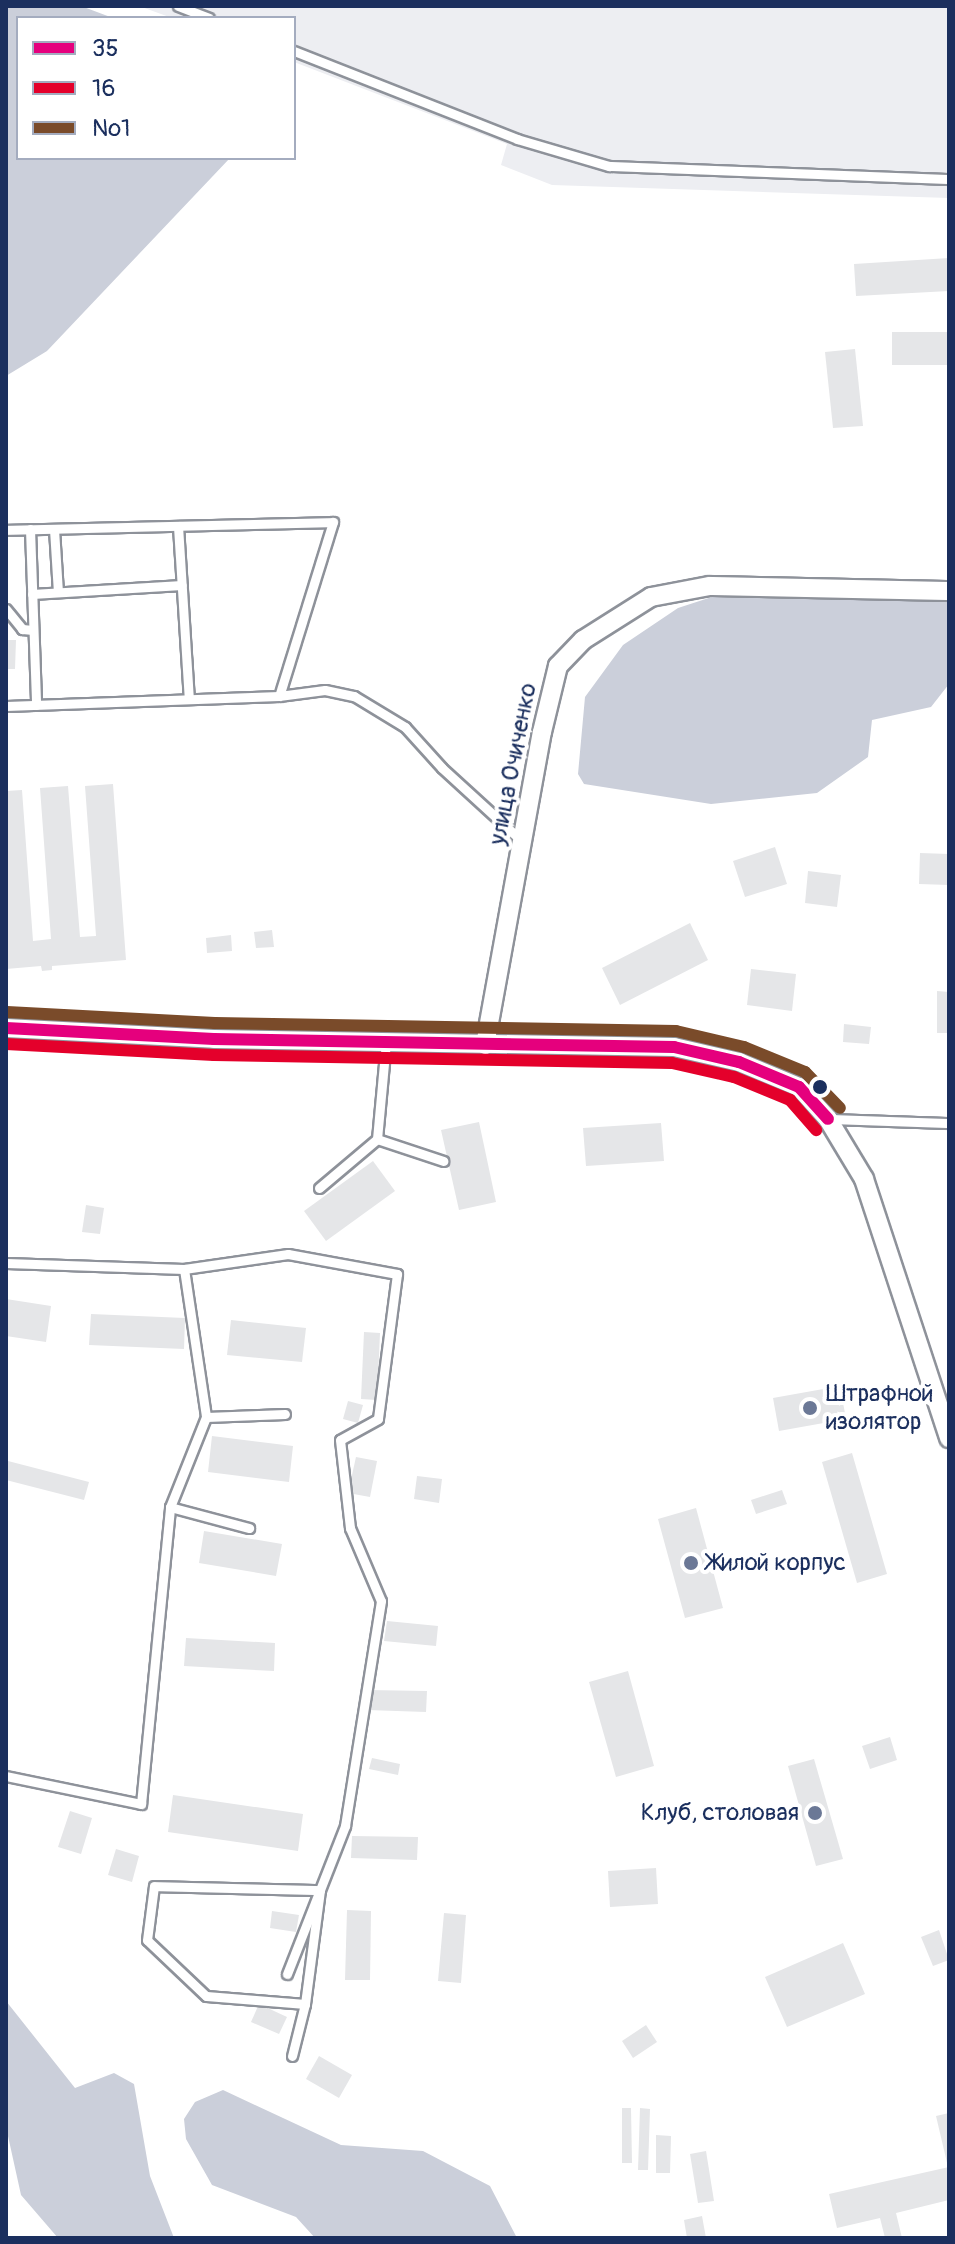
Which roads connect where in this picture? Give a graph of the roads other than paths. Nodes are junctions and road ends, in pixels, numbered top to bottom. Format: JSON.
{"nodes":[{"id":1,"x":178,"y":6,"type":"edge"},
{"id":2,"x":204,"y":16,"type":"edge"},
{"id":3,"x":296,"y":52,"type":"edge"},
{"id":4,"x":949,"y":179,"type":"edge"},
{"id":5,"x":178,"y":526,"type":"junction"},
{"id":6,"x":30,"y":529,"type":"junction"},
{"id":7,"x":54,"y":529,"type":"junction"},
{"id":8,"x":6,"y":530,"type":"edge"},
{"id":9,"x":182,"y":585,"type":"junction"},
{"id":10,"x":949,"y":591,"type":"edge"},
{"id":11,"x":58,"y":592,"type":"junction"},
{"id":12,"x":32,"y":594,"type":"junction"},
{"id":13,"x":6,"y":609,"type":"edge"},
{"id":14,"x":33,"y":630,"type":"junction"},
{"id":15,"x":279,"y":696,"type":"junction"},
{"id":16,"x":189,"y":699,"type":"junction"},
{"id":17,"x":36,"y":705,"type":"junction"},
{"id":18,"x":6,"y":706,"type":"edge"},
{"id":19,"x":522,"y":841,"type":"junction"},
{"id":20,"x":6,"y":1028,"type":"edge"},
{"id":21,"x":386,"y":1042,"type":"junction"},
{"id":22,"x":485,"y":1045,"type":"junction"},
{"id":23,"x":828,"y":1119,"type":"junction"},
{"id":24,"x":949,"y":1123,"type":"edge"},
{"id":25,"x":377,"y":1139,"type":"junction"},
{"id":26,"x":443,"y":1161,"type":"dead end"},
{"id":27,"x":319,"y":1188,"type":"dead end"},
{"id":28,"x":6,"y":1263,"type":"edge"},
{"id":29,"x":184,"y":1269,"type":"junction"},
{"id":30,"x":285,"y":1414,"type":"dead end"},
{"id":31,"x":206,"y":1417,"type":"junction"},
{"id":32,"x":949,"y":1438,"type":"edge"},
{"id":33,"x":170,"y":1507,"type":"junction"},
{"id":34,"x":249,"y":1528,"type":"dead end"},
{"id":35,"x":6,"y":1776,"type":"edge"},
{"id":36,"x":320,"y":1890,"type":"junction"},
{"id":37,"x":287,"y":1974,"type":"dead end"},
{"id":38,"x":305,"y":2004,"type":"junction"},
{"id":39,"x":292,"y":2056,"type":"dead end"}],
"edges":[{"from":1,"to":2,"type":"lane"},
{"from":3,"to":4,"type":"lane"},
{"from":5,"to":7,"type":"lane"},
{"from":5,"to":9,"type":"lane"},
{"from":5,"to":15,"type":"lane"},
{"from":6,"to":7,"type":"lane"},
{"from":6,"to":8,"type":"lane"},
{"from":6,"to":12,"type":"lane"},
{"from":7,"to":11,"type":"lane"},
{"from":9,"to":11,"type":"lane"},
{"from":9,"to":16,"type":"lane"},
{"from":10,"to":19,"type":"street","name":"улица Очиченко"},
{"from":11,"to":12,"type":"lane"},
{"from":12,"to":14,"type":"lane"},
{"from":13,"to":14,"type":"lane"},
{"from":14,"to":17,"type":"lane"},
{"from":15,"to":16,"type":"lane"},
{"from":15,"to":19,"type":"lane"},
{"from":16,"to":17,"type":"lane"},
{"from":17,"to":18,"type":"lane"},
{"from":19,"to":22,"type":"street","name":"улица Очиченко"},
{"from":20,"to":21,"type":"street"},
{"from":21,"to":22,"type":"street"},
{"from":21,"to":25,"type":"lane"},
{"from":22,"to":23,"type":"street"},
{"from":23,"to":24,"type":"lane"},
{"from":23,"to":32,"type":"street"},
{"from":25,"to":26,"type":"lane"},
{"from":25,"to":27,"type":"lane"},
{"from":28,"to":29,"type":"lane"},
{"from":29,"to":31,"type":"lane"},
{"from":29,"to":36,"type":"lane"},
{"from":30,"to":31,"type":"lane"},
{"from":31,"to":33,"type":"lane"},
{"from":33,"to":34,"type":"lane"},
{"from":33,"to":35,"type":"lane"},
{"from":36,"to":37,"type":"lane"},
{"from":36,"to":38,"type":"lane"},
{"from":36,"to":38,"type":"lane"},
{"from":38,"to":39,"type":"lane"}]}
